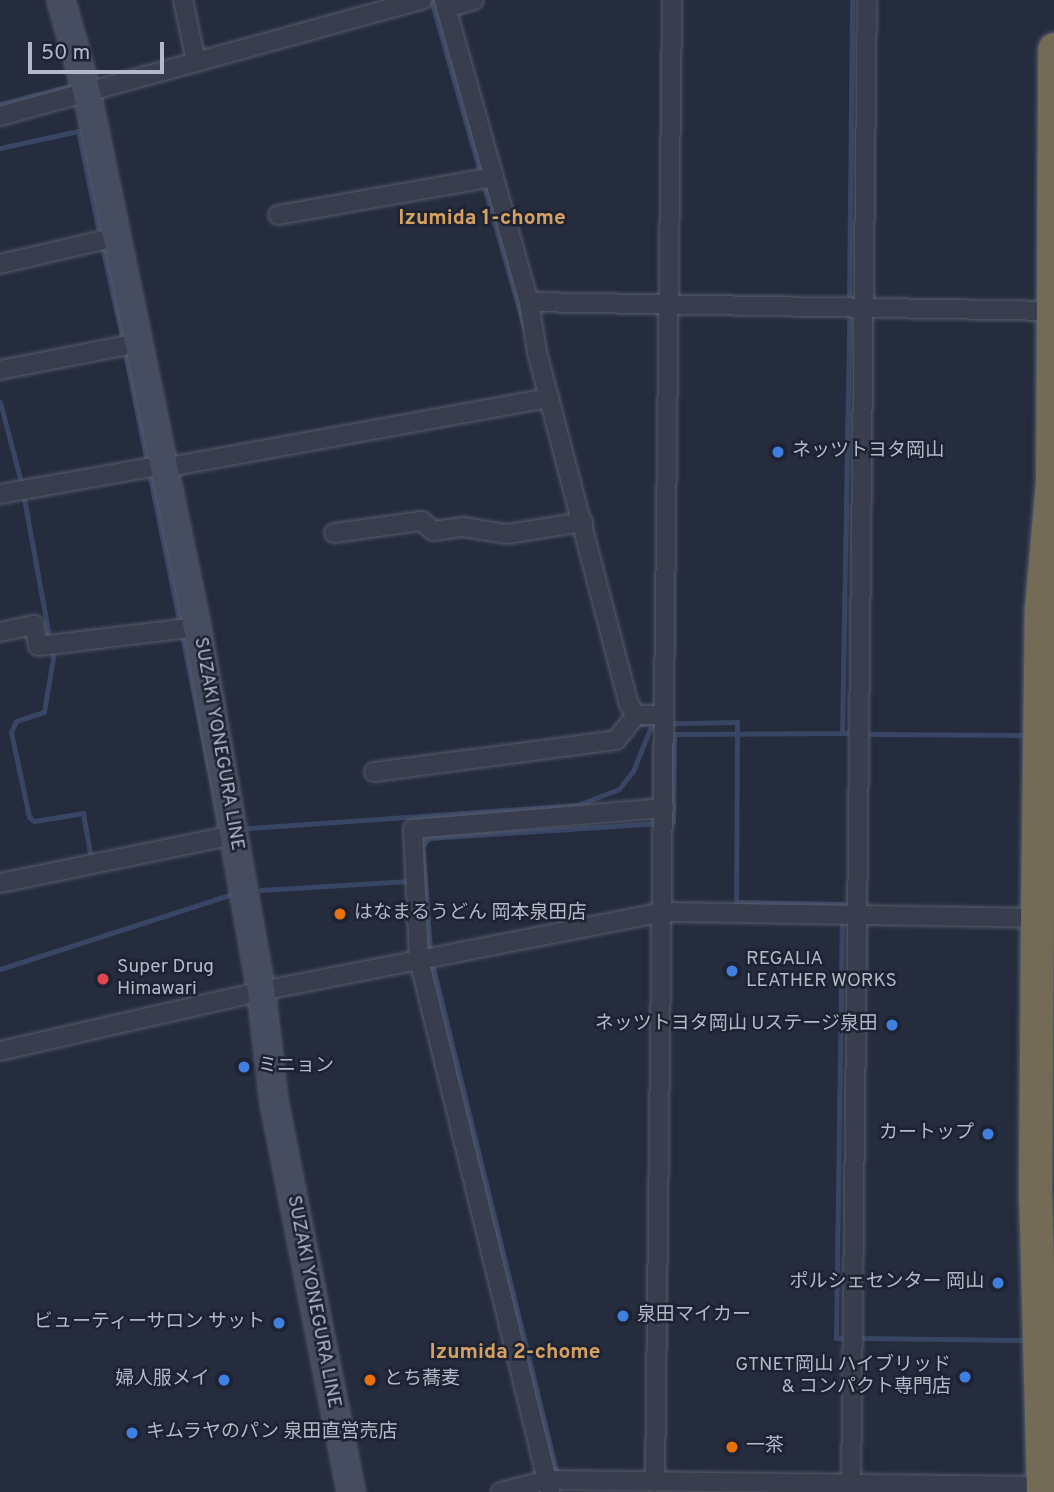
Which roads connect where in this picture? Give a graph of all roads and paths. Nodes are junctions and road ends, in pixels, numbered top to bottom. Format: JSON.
{"nodes":[{"id":1,"x":61,"y":0,"type":"edge"},
{"id":2,"x":183,"y":0,"type":"edge"},
{"id":3,"x":422,"y":0,"type":"edge"},
{"id":4,"x":474,"y":0,"type":"edge"},
{"id":5,"x":672,"y":0,"type":"edge"},
{"id":6,"x":867,"y":0,"type":"edge"},
{"id":7,"x":444,"y":4,"type":"edge"},
{"id":8,"x":1054,"y":49,"type":"edge"},
{"id":9,"x":195,"y":56,"type":"junction"},
{"id":10,"x":87,"y":93,"type":"junction"},
{"id":11,"x":0,"y":116,"type":"edge"},
{"id":12,"x":487,"y":178,"type":"junction"},
{"id":13,"x":278,"y":215,"type":"dead end"},
{"id":14,"x":116,"y":237,"type":"junction"},
{"id":15,"x":0,"y":264,"type":"edge"},
{"id":16,"x":529,"y":302,"type":"junction"},
{"id":17,"x":667,"y":304,"type":"junction"},
{"id":18,"x":863,"y":309,"type":"junction"},
{"id":19,"x":1052,"y":311,"type":"edge"},
{"id":20,"x":137,"y":343,"type":"junction"},
{"id":21,"x":0,"y":370,"type":"edge"},
{"id":22,"x":544,"y":399,"type":"junction"},
{"id":23,"x":156,"y":467,"type":"junction"},
{"id":24,"x":0,"y":494,"type":"edge"},
{"id":25,"x":577,"y":523,"type":"junction"},
{"id":26,"x":334,"y":533,"type":"dead end"},
{"id":27,"x":186,"y":629,"type":"junction"},
{"id":28,"x":0,"y":632,"type":"edge"},
{"id":29,"x":632,"y":720,"type":"junction"},
{"id":30,"x":662,"y":721,"type":"junction"},
{"id":31,"x":374,"y":772,"type":"dead end"},
{"id":32,"x":664,"y":818,"type":"junction"},
{"id":33,"x":234,"y":835,"type":"junction"},
{"id":34,"x":0,"y":883,"type":"edge"},
{"id":35,"x":664,"y":912,"type":"junction"},
{"id":36,"x":854,"y":918,"type":"junction"},
{"id":37,"x":1037,"y":918,"type":"junction"},
{"id":38,"x":419,"y":960,"type":"junction"},
{"id":39,"x":261,"y":991,"type":"junction"},
{"id":40,"x":0,"y":1051,"type":"edge"},
{"id":41,"x":1054,"y":1081,"type":"edge"},
{"id":42,"x":1041,"y":1300,"type":"junction"},
{"id":43,"x":655,"y":1482,"type":"junction"},
{"id":44,"x":548,"y":1486,"type":"edge"},
{"id":45,"x":851,"y":1487,"type":"edge"},
{"id":46,"x":1047,"y":1488,"type":"edge"},
{"id":47,"x":351,"y":1492,"type":"edge"},
{"id":48,"x":501,"y":1492,"type":"edge"}],
"edges":[{"from":1,"to":10,"type":"main road","name":"SUZAKI YONEGURA LINE"},
{"from":2,"to":9,"type":"street"},
{"from":3,"to":9,"type":"street"},
{"from":4,"to":7,"type":"street"},
{"from":5,"to":17,"type":"street"},
{"from":6,"to":18,"type":"street"},
{"from":7,"to":12,"type":"street"},
{"from":8,"to":19,"type":"highway"},
{"from":9,"to":10,"type":"street"},
{"from":10,"to":11,"type":"street"},
{"from":10,"to":14,"type":"main road","name":"SUZAKI YONEGURA LINE"},
{"from":12,"to":13,"type":"street"},
{"from":12,"to":16,"type":"street"},
{"from":14,"to":15,"type":"street"},
{"from":14,"to":20,"type":"main road","name":"SUZAKI YONEGURA LINE"},
{"from":16,"to":17,"type":"street"},
{"from":16,"to":22,"type":"street"},
{"from":17,"to":18,"type":"street"},
{"from":17,"to":30,"type":"street"},
{"from":18,"to":19,"type":"street"},
{"from":18,"to":36,"type":"street"},
{"from":19,"to":37,"type":"highway"},
{"from":20,"to":21,"type":"street"},
{"from":20,"to":23,"type":"main road","name":"SUZAKI YONEGURA LINE"},
{"from":22,"to":23,"type":"street"},
{"from":22,"to":25,"type":"street"},
{"from":23,"to":24,"type":"street"},
{"from":23,"to":27,"type":"main road","name":"SUZAKI YONEGURA LINE"},
{"from":25,"to":26,"type":"street"},
{"from":25,"to":29,"type":"street"},
{"from":27,"to":28,"type":"street"},
{"from":27,"to":33,"type":"main road","name":"SUZAKI YONEGURA LINE"},
{"from":29,"to":30,"type":"street"},
{"from":29,"to":31,"type":"street"},
{"from":30,"to":32,"type":"street"},
{"from":32,"to":35,"type":"street"},
{"from":32,"to":38,"type":"street"},
{"from":33,"to":34,"type":"street"},
{"from":33,"to":39,"type":"main road","name":"SUZAKI YONEGURA LINE"},
{"from":35,"to":36,"type":"street"},
{"from":35,"to":38,"type":"street"},
{"from":35,"to":43,"type":"street"},
{"from":36,"to":37,"type":"street"},
{"from":36,"to":45,"type":"street"},
{"from":37,"to":42,"type":"highway"},
{"from":38,"to":39,"type":"street"},
{"from":38,"to":44,"type":"street"},
{"from":39,"to":40,"type":"street"},
{"from":39,"to":47,"type":"main road","name":"SUZAKI YONEGURA LINE"},
{"from":41,"to":42,"type":"highway"},
{"from":42,"to":46,"type":"highway"},
{"from":43,"to":44,"type":"street"},
{"from":43,"to":45,"type":"street"},
{"from":44,"to":48,"type":"street"},
{"from":45,"to":46,"type":"street"}]}
